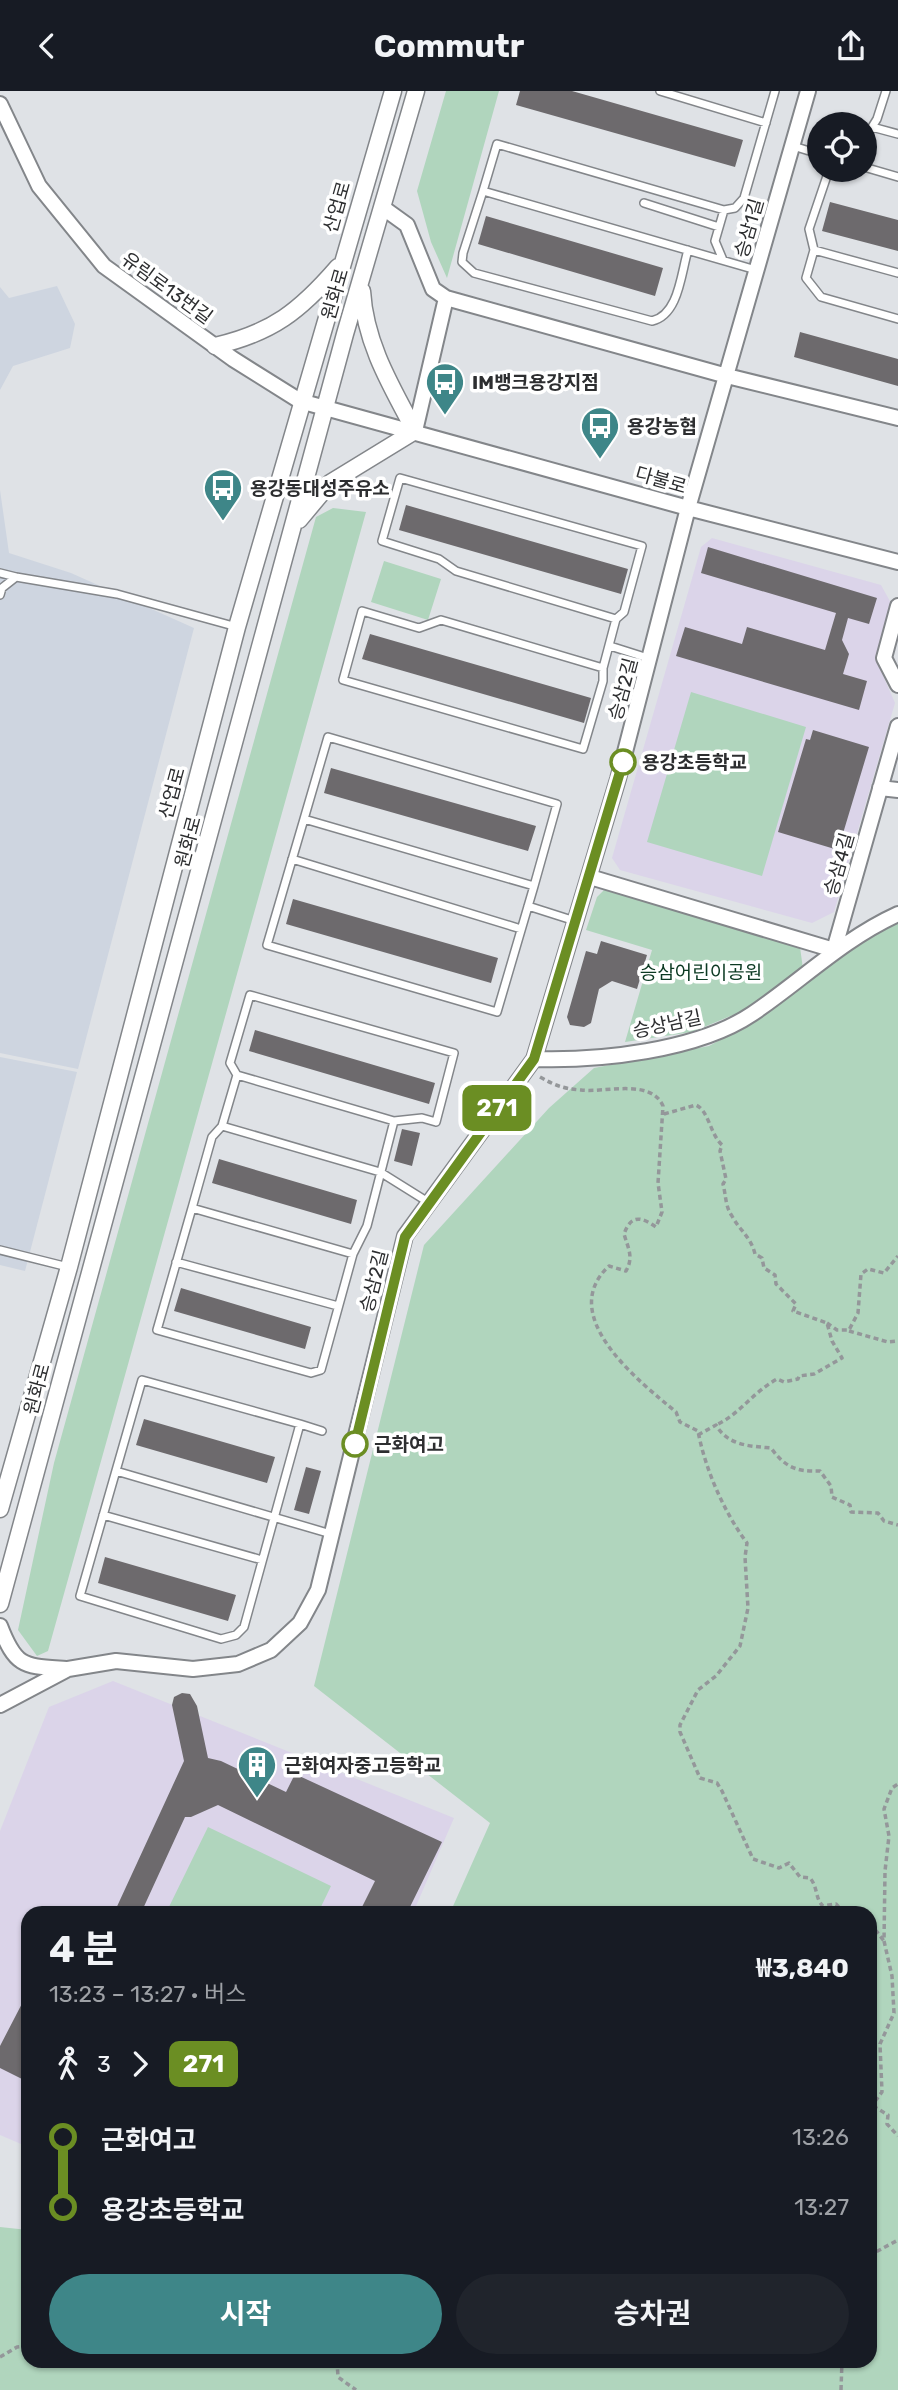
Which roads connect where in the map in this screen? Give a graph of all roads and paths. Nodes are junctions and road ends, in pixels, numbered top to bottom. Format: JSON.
{"nodes":[{"id":1,"x":393,"y":91,"type":"edge"},
{"id":2,"x":416,"y":91,"type":"edge"},
{"id":3,"x":660,"y":91,"type":"edge"},
{"id":4,"x":775,"y":91,"type":"edge"},
{"id":5,"x":808,"y":91,"type":"edge"},
{"id":6,"x":886,"y":91,"type":"edge"},
{"id":7,"x":0,"y":104,"type":"edge"},
{"id":8,"x":877,"y":116,"type":"edge"},
{"id":9,"x":766,"y":123,"type":"junction"},
{"id":10,"x":877,"y":128,"type":"edge"},
{"id":11,"x":898,"y":134,"type":"edge"},
{"id":12,"x":793,"y":146,"type":"junction"},
{"id":13,"x":807,"y":150,"type":"edge"},
{"id":14,"x":877,"y":171,"type":"edge"},
{"id":15,"x":898,"y":177,"type":"edge"},
{"id":16,"x":825,"y":182,"type":"edge"},
{"id":17,"x":483,"y":191,"type":"junction"},
{"id":18,"x":644,"y":203,"type":"dead end"},
{"id":19,"x":382,"y":207,"type":"junction"},
{"id":20,"x":724,"y":211,"type":"junction"},
{"id":21,"x":719,"y":227,"type":"junction"},
{"id":22,"x":688,"y":250,"type":"junction"},
{"id":23,"x":814,"y":250,"type":"junction"},
{"id":24,"x":723,"y":260,"type":"junction"},
{"id":25,"x":342,"y":262,"type":"junction"},
{"id":26,"x":757,"y":270,"type":"junction"},
{"id":27,"x":898,"y":273,"type":"edge"},
{"id":28,"x":361,"y":281,"type":"junction"},
{"id":29,"x":446,"y":298,"type":"junction"},
{"id":30,"x":898,"y":320,"type":"edge"},
{"id":31,"x":215,"y":346,"type":"junction"},
{"id":32,"x":727,"y":376,"type":"junction"},
{"id":33,"x":300,"y":401,"type":"junction"},
{"id":34,"x":326,"y":407,"type":"junction"},
{"id":35,"x":898,"y":418,"type":"edge"},
{"id":36,"x":415,"y":431,"type":"junction"},
{"id":37,"x":688,"y":508,"type":"junction"},
{"id":38,"x":295,"y":524,"type":"junction"},
{"id":39,"x":898,"y":562,"type":"edge"},
{"id":40,"x":0,"y":573,"type":"edge"},
{"id":41,"x":16,"y":577,"type":"junction"},
{"id":42,"x":0,"y":595,"type":"edge"},
{"id":43,"x":898,"y":606,"type":"edge"},
{"id":44,"x":616,"y":619,"type":"junction"},
{"id":45,"x":237,"y":627,"type":"junction"},
{"id":46,"x":610,"y":646,"type":"junction"},
{"id":47,"x":652,"y":659,"type":"junction"},
{"id":48,"x":603,"y":668,"type":"junction"},
{"id":49,"x":898,"y":685,"type":"edge"},
{"id":50,"x":898,"y":726,"type":"edge"},
{"id":51,"x":880,"y":788,"type":"junction"},
{"id":52,"x":898,"y":790,"type":"edge"},
{"id":53,"x":304,"y":819,"type":"junction"},
{"id":54,"x":292,"y":859,"type":"junction"},
{"id":55,"x":590,"y":877,"type":"junction"},
{"id":56,"x":534,"y":886,"type":"junction"},
{"id":57,"x":528,"y":907,"type":"junction"},
{"id":58,"x":898,"y":914,"type":"edge"},
{"id":59,"x":575,"y":921,"type":"junction"},
{"id":60,"x":521,"y":929,"type":"junction"},
{"id":61,"x":834,"y":950,"type":"junction"},
{"id":62,"x":530,"y":1065,"type":"junction"},
{"id":63,"x":237,"y":1075,"type":"junction"},
{"id":64,"x":664,"y":1114,"type":"junction"},
{"id":65,"x":394,"y":1121,"type":"junction"},
{"id":66,"x":222,"y":1126,"type":"junction"},
{"id":67,"x":380,"y":1172,"type":"junction"},
{"id":68,"x":428,"y":1202,"type":"junction"},
{"id":69,"x":192,"y":1207,"type":"junction"},
{"id":70,"x":0,"y":1249,"type":"edge"},
{"id":71,"x":353,"y":1254,"type":"junction"},
{"id":72,"x":898,"y":1256,"type":"edge"},
{"id":73,"x":176,"y":1262,"type":"junction"},
{"id":74,"x":69,"y":1267,"type":"junction"},
{"id":75,"x":338,"y":1306,"type":"junction"},
{"id":76,"x":827,"y":1323,"type":"junction"},
{"id":77,"x":849,"y":1330,"type":"junction"},
{"id":78,"x":898,"y":1341,"type":"edge"},
{"id":79,"x":300,"y":1424,"type":"junction"},
{"id":80,"x":716,"y":1425,"type":"junction"},
{"id":81,"x":322,"y":1431,"type":"dead end"},
{"id":82,"x":698,"y":1434,"type":"junction"},
{"id":83,"x":116,"y":1471,"type":"junction"},
{"id":84,"x":0,"y":1509,"type":"edge"},
{"id":85,"x":103,"y":1515,"type":"junction"},
{"id":86,"x":274,"y":1517,"type":"junction"},
{"id":87,"x":898,"y":1525,"type":"edge"},
{"id":88,"x":332,"y":1534,"type":"junction"},
{"id":89,"x":262,"y":1560,"type":"junction"},
{"id":90,"x":0,"y":1604,"type":"edge"},
{"id":91,"x":0,"y":1626,"type":"edge"},
{"id":92,"x":68,"y":1669,"type":"junction"},
{"id":93,"x":0,"y":1705,"type":"edge"},
{"id":94,"x":898,"y":1784,"type":"edge"},
{"id":95,"x":823,"y":1906,"type":"edge"},
{"id":96,"x":877,"y":1932,"type":"edge"},
{"id":97,"x":884,"y":1941,"type":"junction"},
{"id":98,"x":877,"y":2099,"type":"edge"},
{"id":99,"x":877,"y":2110,"type":"edge"},
{"id":100,"x":898,"y":2136,"type":"edge"},
{"id":101,"x":898,"y":2240,"type":"edge"},
{"id":102,"x":877,"y":2251,"type":"edge"},
{"id":103,"x":21,"y":2347,"type":"edge"},
{"id":104,"x":0,"y":2357,"type":"edge"},
{"id":105,"x":337,"y":2368,"type":"edge"},
{"id":106,"x":842,"y":2368,"type":"edge"},
{"id":107,"x":356,"y":2390,"type":"edge"},
{"id":108,"x":841,"y":2390,"type":"edge"}],
"edges":[{"from":1,"to":25,"type":"street","name":"산업로"},
{"from":2,"to":19,"type":"street","name":"원화로"},
{"from":3,"to":9,"type":"lane"},
{"from":4,"to":9,"type":"lane"},
{"from":5,"to":12,"type":"street","name":"승삼1길"},
{"from":6,"to":8,"type":"lane"},
{"from":7,"to":31,"type":"street","name":"유림로13번길"},
{"from":9,"to":20,"type":"lane"},
{"from":10,"to":11,"type":"lane"},
{"from":12,"to":13,"type":"lane"},
{"from":12,"to":26,"type":"street","name":"승삼1길"},
{"from":14,"to":15,"type":"lane"},
{"from":16,"to":23,"type":"lane"},
{"from":17,"to":20,"type":"lane"},
{"from":17,"to":22,"type":"lane"},
{"from":17,"to":22,"type":"lane"},
{"from":18,"to":21,"type":"lane"},
{"from":19,"to":28,"type":"street","name":"원화로"},
{"from":19,"to":29,"type":"street"},
{"from":20,"to":21,"type":"lane"},
{"from":21,"to":24,"type":"lane"},
{"from":22,"to":24,"type":"lane"},
{"from":23,"to":27,"type":"lane"},
{"from":23,"to":30,"type":"lane"},
{"from":24,"to":26,"type":"lane"},
{"from":25,"to":31,"type":"street"},
{"from":25,"to":33,"type":"street","name":"산업로"},
{"from":26,"to":32,"type":"street","name":"승삼1길"},
{"from":28,"to":34,"type":"street","name":"원화로"},
{"from":28,"to":36,"type":"street"},
{"from":29,"to":32,"type":"street"},
{"from":29,"to":36,"type":"street"},
{"from":31,"to":33,"type":"street","name":"유림로13번길"},
{"from":32,"to":35,"type":"street"},
{"from":32,"to":37,"type":"street","name":"승삼1길"},
{"from":33,"to":34,"type":"street","name":"다불로"},
{"from":33,"to":45,"type":"street","name":"산업로"},
{"from":34,"to":36,"type":"street","name":"다불로"},
{"from":34,"to":38,"type":"street","name":"원화로"},
{"from":36,"to":37,"type":"street","name":"다불로"},
{"from":36,"to":38,"type":"street"},
{"from":37,"to":39,"type":"street","name":"다불로"},
{"from":37,"to":47,"type":"street","name":"승삼2길"},
{"from":38,"to":90,"type":"street","name":"원화로"},
{"from":40,"to":41,"type":"lane"},
{"from":41,"to":42,"type":"lane"},
{"from":41,"to":45,"type":"lane"},
{"from":43,"to":49,"type":"street"},
{"from":44,"to":44,"type":"lane"},
{"from":44,"to":46,"type":"lane"},
{"from":45,"to":74,"type":"street","name":"산업로"},
{"from":46,"to":47,"type":"lane"},
{"from":46,"to":48,"type":"lane"},
{"from":47,"to":55,"type":"street","name":"승삼2길"},
{"from":48,"to":48,"type":"lane"},
{"from":50,"to":51,"type":"street","name":"승삼4길"},
{"from":51,"to":52,"type":"street"},
{"from":51,"to":61,"type":"street","name":"승삼4길"},
{"from":53,"to":54,"type":"lane"},
{"from":53,"to":56,"type":"lane"},
{"from":53,"to":56,"type":"lane"},
{"from":54,"to":60,"type":"lane"},
{"from":54,"to":60,"type":"lane"},
{"from":55,"to":59,"type":"street","name":"승삼2길"},
{"from":55,"to":61,"type":"street"},
{"from":56,"to":57,"type":"lane"},
{"from":57,"to":59,"type":"lane"},
{"from":57,"to":60,"type":"lane"},
{"from":58,"to":61,"type":"street","name":"승상남길"},
{"from":59,"to":62,"type":"street","name":"승삼2길"},
{"from":61,"to":62,"type":"street","name":"승상남길"},
{"from":62,"to":64,"type":"path"},
{"from":62,"to":68,"type":"street","name":"승삼2길"},
{"from":63,"to":65,"type":"lane"},
{"from":63,"to":65,"type":"lane"},
{"from":63,"to":66,"type":"lane"},
{"from":64,"to":76,"type":"path"},
{"from":64,"to":82,"type":"path"},
{"from":65,"to":67,"type":"lane"},
{"from":66,"to":67,"type":"lane"},
{"from":66,"to":69,"type":"lane"},
{"from":67,"to":68,"type":"lane"},
{"from":67,"to":71,"type":"lane"},
{"from":68,"to":88,"type":"street","name":"승삼2길"},
{"from":69,"to":71,"type":"lane"},
{"from":69,"to":73,"type":"lane"},
{"from":70,"to":74,"type":"lane"},
{"from":71,"to":75,"type":"lane"},
{"from":72,"to":77,"type":"path"},
{"from":73,"to":75,"type":"lane"},
{"from":73,"to":75,"type":"lane"},
{"from":74,"to":84,"type":"street","name":"산업로"},
{"from":76,"to":77,"type":"path"},
{"from":76,"to":80,"type":"path"},
{"from":77,"to":78,"type":"path"},
{"from":79,"to":81,"type":"lane"},
{"from":79,"to":83,"type":"lane"},
{"from":79,"to":86,"type":"lane"},
{"from":80,"to":82,"type":"path"},
{"from":80,"to":87,"type":"path"},
{"from":82,"to":95,"type":"path"},
{"from":83,"to":85,"type":"lane"},
{"from":83,"to":86,"type":"lane"},
{"from":85,"to":89,"type":"lane"},
{"from":85,"to":89,"type":"lane"},
{"from":86,"to":88,"type":"lane"},
{"from":86,"to":89,"type":"lane"},
{"from":88,"to":92,"type":"street","name":"승삼2길"},
{"from":91,"to":92,"type":"street"},
{"from":92,"to":93,"type":"street","name":"승삼2길"},
{"from":94,"to":97,"type":"path"},
{"from":96,"to":97,"type":"path"},
{"from":97,"to":98,"type":"path"},
{"from":99,"to":100,"type":"path"},
{"from":101,"to":102,"type":"path"},
{"from":103,"to":104,"type":"path"},
{"from":105,"to":107,"type":"path"},
{"from":106,"to":108,"type":"path"}]}
